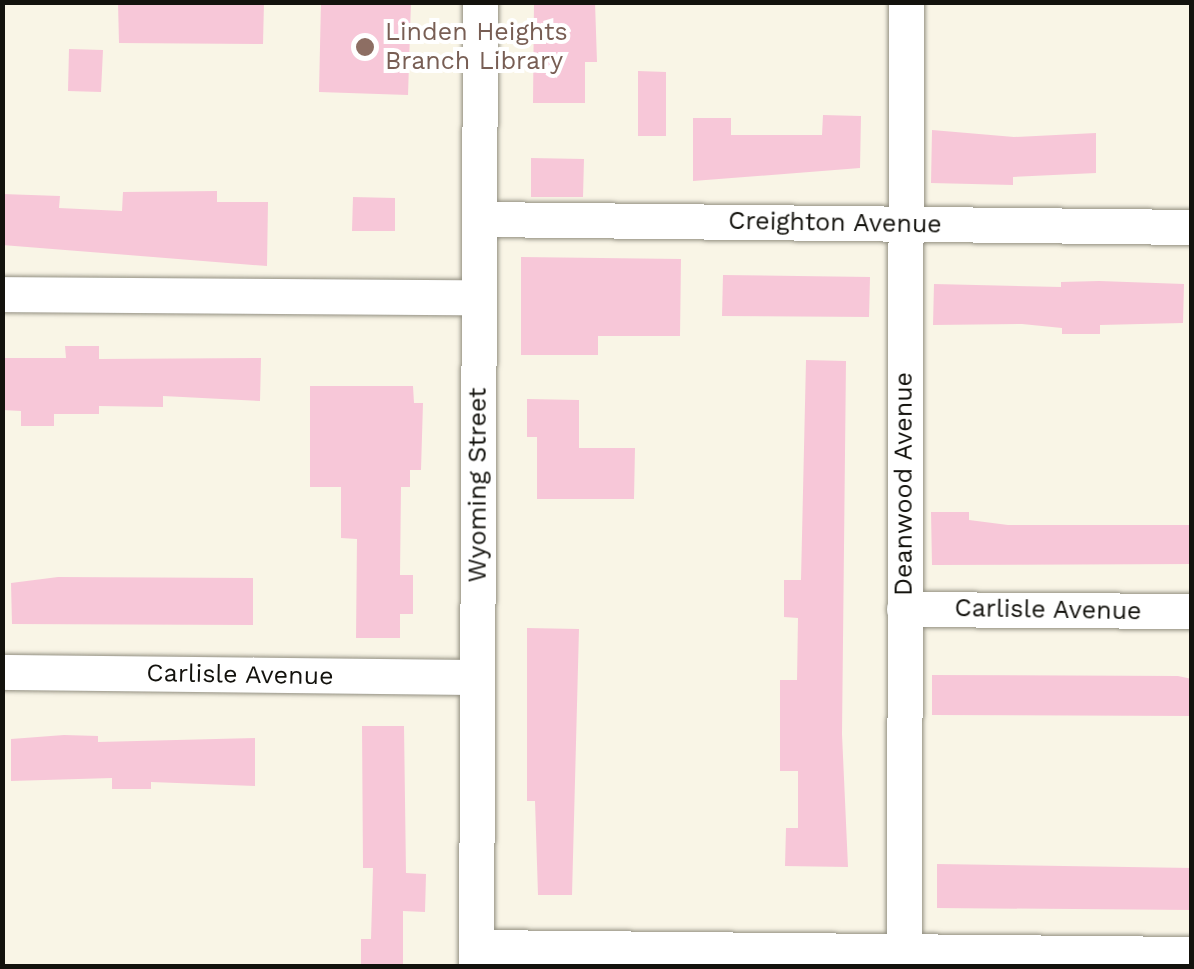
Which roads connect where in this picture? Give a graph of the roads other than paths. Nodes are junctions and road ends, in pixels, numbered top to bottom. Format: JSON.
{"nodes":[{"id":1,"x":480,"y":2,"type":"edge"},
{"id":2,"x":906,"y":2,"type":"edge"},
{"id":3,"x":479,"y":220,"type":"junction"},
{"id":4,"x":905,"y":224,"type":"junction"},
{"id":5,"x":1192,"y":227,"type":"edge"},
{"id":6,"x":2,"y":294,"type":"edge"},
{"id":7,"x":479,"y":297,"type":"junction"},
{"id":8,"x":904,"y":608,"type":"junction"},
{"id":9,"x":1192,"y":612,"type":"edge"},
{"id":10,"x":2,"y":672,"type":"edge"},
{"id":11,"x":477,"y":677,"type":"junction"},
{"id":12,"x":1192,"y":954,"type":"edge"},
{"id":13,"x":476,"y":957,"type":"edge"},
{"id":14,"x":904,"y":959,"type":"edge"}],
"edges":[{"from":1,"to":3,"type":"street","name":"Wyoming Street"},
{"from":2,"to":4,"type":"street","name":"Deanwood Avenue"},
{"from":3,"to":4,"type":"street","name":"Creighton Avenue"},
{"from":3,"to":7,"type":"street","name":"Wyoming Street"},
{"from":4,"to":5,"type":"street","name":"Creighton Avenue"},
{"from":4,"to":8,"type":"street","name":"Deanwood Avenue"},
{"from":6,"to":7,"type":"street"},
{"from":7,"to":11,"type":"street","name":"Wyoming Street"},
{"from":8,"to":9,"type":"street","name":"Carlisle Avenue"},
{"from":8,"to":14,"type":"street","name":"Deanwood Avenue"},
{"from":10,"to":11,"type":"street","name":"Carlisle Avenue"},
{"from":11,"to":13,"type":"street","name":"Wyoming Street"},
{"from":12,"to":14,"type":"street"},
{"from":13,"to":14,"type":"street"}]}
